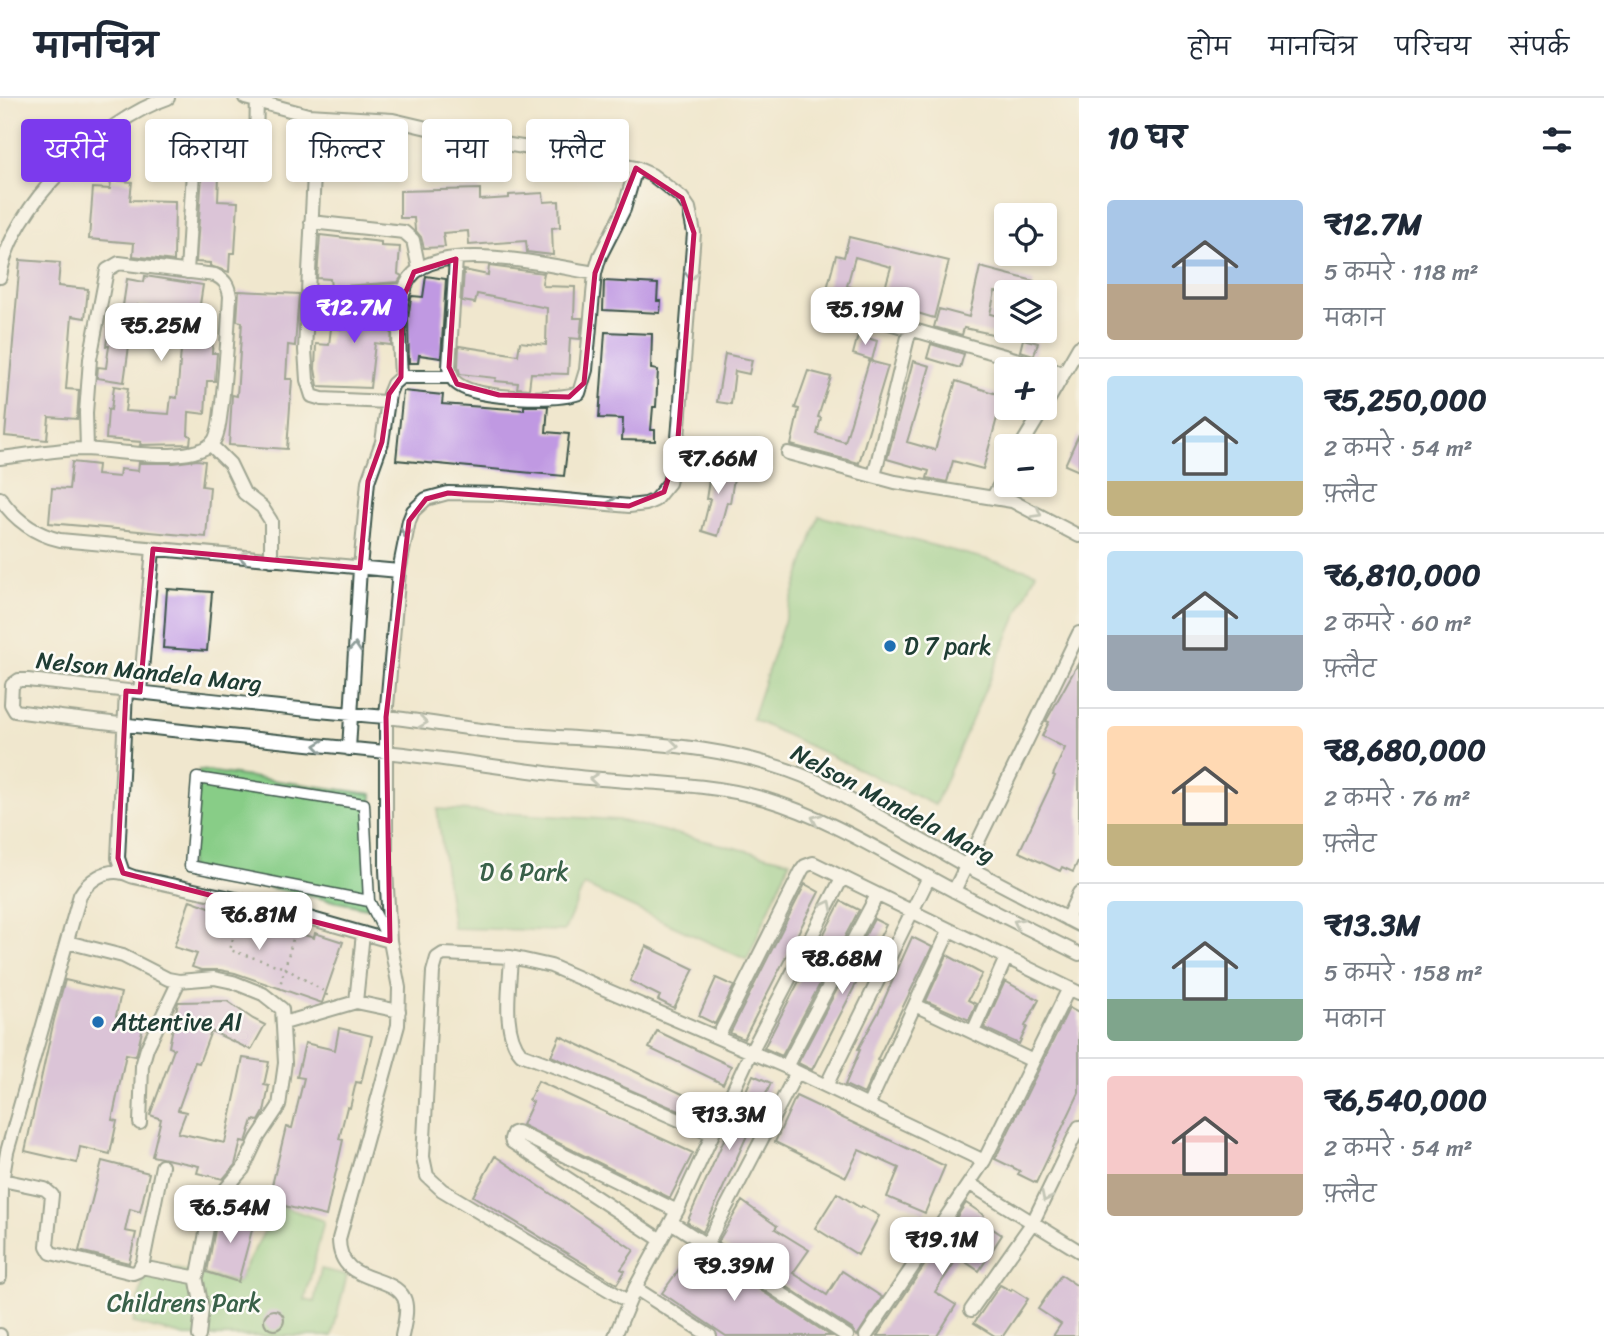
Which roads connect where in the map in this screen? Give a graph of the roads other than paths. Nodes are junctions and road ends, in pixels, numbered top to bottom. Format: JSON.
{"nodes":[{"id":1,"x":168,"y":98,"type":"edge"},
{"id":2,"x":251,"y":100,"type":"edge"},
{"id":3,"x":317,"y":116,"type":"junction"},
{"id":4,"x":636,"y":168,"type":"junction"},
{"id":5,"x":311,"y":222,"type":"junction"},
{"id":6,"x":456,"y":260,"type":"junction"},
{"id":7,"x":419,"y":269,"type":"junction"},
{"id":8,"x":187,"y":272,"type":"junction"},
{"id":9,"x":595,"y":273,"type":"junction"},
{"id":10,"x":0,"y":276,"type":"edge"},
{"id":11,"x":405,"y":290,"type":"junction"},
{"id":12,"x":308,"y":297,"type":"junction"},
{"id":13,"x":854,"y":313,"type":"dead end"},
{"id":14,"x":910,"y":329,"type":"junction"},
{"id":15,"x":1079,"y":347,"type":"edge"},
{"id":16,"x":1064,"y":373,"type":"junction"},
{"id":17,"x":401,"y":377,"type":"junction"},
{"id":18,"x":451,"y":377,"type":"junction"},
{"id":19,"x":1057,"y":385,"type":"edge"},
{"id":20,"x":388,"y":402,"type":"junction"},
{"id":21,"x":211,"y":444,"type":"junction"},
{"id":22,"x":87,"y":449,"type":"junction"},
{"id":23,"x":788,"y":453,"type":"dead end"},
{"id":24,"x":0,"y":458,"type":"edge"},
{"id":25,"x":874,"y":476,"type":"junction"},
{"id":26,"x":993,"y":496,"type":"joint"},
{"id":27,"x":0,"y":498,"type":"edge"},
{"id":28,"x":1079,"y":536,"type":"edge"},
{"id":29,"x":153,"y":549,"type":"junction"},
{"id":30,"x":271,"y":560,"type":"junction"},
{"id":31,"x":360,"y":568,"type":"junction"},
{"id":32,"x":399,"y":571,"type":"junction"},
{"id":33,"x":1079,"y":633,"type":"edge"},
{"id":34,"x":126,"y":691,"type":"junction"},
{"id":35,"x":140,"y":692,"type":"junction"},
{"id":36,"x":351,"y":716,"type":"junction"},
{"id":37,"x":386,"y":718,"type":"junction"},
{"id":38,"x":124,"y":726,"type":"junction"},
{"id":39,"x":349,"y":749,"type":"junction"},
{"id":40,"x":386,"y":752,"type":"junction"},
{"id":41,"x":968,"y":867,"type":"junction"},
{"id":42,"x":123,"y":873,"type":"junction"},
{"id":43,"x":929,"y":877,"type":"junction"},
{"id":44,"x":842,"y":878,"type":"junction"},
{"id":45,"x":954,"y":891,"type":"junction"},
{"id":46,"x":1079,"y":893,"type":"edge"},
{"id":47,"x":877,"y":895,"type":"junction"},
{"id":48,"x":369,"y":901,"type":"junction"},
{"id":49,"x":910,"y":912,"type":"junction"},
{"id":50,"x":1067,"y":919,"type":"junction"},
{"id":51,"x":1079,"y":925,"type":"edge"},
{"id":52,"x":949,"y":931,"type":"junction"},
{"id":53,"x":363,"y":933,"type":"junction"},
{"id":54,"x":390,"y":941,"type":"junction"},
{"id":55,"x":67,"y":942,"type":"junction"},
{"id":56,"x":1079,"y":954,"type":"edge"},
{"id":57,"x":511,"y":957,"type":"junction"},
{"id":58,"x":1006,"y":958,"type":"junction"},
{"id":59,"x":178,"y":981,"type":"junction"},
{"id":60,"x":1074,"y":990,"type":"edge"},
{"id":61,"x":356,"y":1002,"type":"junction"},
{"id":62,"x":915,"y":1005,"type":"junction"},
{"id":63,"x":399,"y":1011,"type":"junction"},
{"id":64,"x":284,"y":1023,"type":"junction"},
{"id":65,"x":973,"y":1032,"type":"junction"},
{"id":66,"x":718,"y":1037,"type":"junction"},
{"id":67,"x":751,"y":1052,"type":"junction"},
{"id":68,"x":1033,"y":1061,"type":"junction"},
{"id":69,"x":792,"y":1070,"type":"junction"},
{"id":70,"x":826,"y":1086,"type":"junction"},
{"id":71,"x":868,"y":1106,"type":"junction"},
{"id":72,"x":140,"y":1123,"type":"dead end"},
{"id":73,"x":1079,"y":1127,"type":"edge"},
{"id":74,"x":711,"y":1134,"type":"junction"},
{"id":75,"x":984,"y":1161,"type":"junction"},
{"id":76,"x":162,"y":1166,"type":"dead end"},
{"id":77,"x":2,"y":1180,"type":"junction"},
{"id":78,"x":970,"y":1184,"type":"junction"},
{"id":79,"x":674,"y":1217,"type":"junction"},
{"id":80,"x":1033,"y":1222,"type":"junction"},
{"id":81,"x":661,"y":1240,"type":"junction"},
{"id":82,"x":707,"y":1244,"type":"junction"},
{"id":83,"x":1079,"y":1251,"type":"edge"},
{"id":84,"x":141,"y":1266,"type":"junction"},
{"id":85,"x":196,"y":1276,"type":"junction"},
{"id":86,"x":0,"y":1277,"type":"edge"},
{"id":87,"x":635,"y":1288,"type":"junction"},
{"id":88,"x":628,"y":1302,"type":"junction"},
{"id":89,"x":971,"y":1310,"type":"dead end"},
{"id":90,"x":200,"y":1336,"type":"edge"},
{"id":91,"x":402,"y":1336,"type":"edge"},
{"id":92,"x":615,"y":1336,"type":"edge"},
{"id":93,"x":710,"y":1336,"type":"edge"},
{"id":94,"x":847,"y":1336,"type":"edge"},
{"id":95,"x":866,"y":1336,"type":"edge"}],
"edges":[{"from":1,"to":10,"type":"street"},
{"from":2,"to":3,"type":"street"},
{"from":2,"to":8,"type":"street"},
{"from":3,"to":4,"type":"street"},
{"from":3,"to":5,"type":"street"},
{"from":4,"to":9,"type":"street"},
{"from":4,"to":32,"type":"street","one_way":true},
{"from":5,"to":7,"type":"street"},
{"from":5,"to":12,"type":"street"},
{"from":6,"to":7,"type":"street"},
{"from":6,"to":9,"type":"street"},
{"from":6,"to":18,"type":"street"},
{"from":7,"to":11,"type":"street"},
{"from":8,"to":21,"type":"street"},
{"from":8,"to":22,"type":"street"},
{"from":9,"to":18,"type":"street"},
{"from":11,"to":12,"type":"street"},
{"from":11,"to":17,"type":"street"},
{"from":12,"to":20,"type":"street"},
{"from":13,"to":14,"type":"street"},
{"from":14,"to":16,"type":"street"},
{"from":14,"to":25,"type":"street"},
{"from":15,"to":16,"type":"street"},
{"from":16,"to":19,"type":"street"},
{"from":17,"to":18,"type":"street"},
{"from":17,"to":20,"type":"street"},
{"from":20,"to":31,"type":"street"},
{"from":21,"to":22,"type":"street"},
{"from":21,"to":30,"type":"street"},
{"from":22,"to":24,"type":"street"},
{"from":23,"to":25,"type":"street"},
{"from":25,"to":26,"type":"street"},
{"from":26,"to":28,"type":"street","one_way":true},
{"from":27,"to":29,"type":"street"},
{"from":30,"to":29,"type":"street","one_way":true},
{"from":29,"to":35,"type":"street"},
{"from":30,"to":31,"type":"street"},
{"from":31,"to":32,"type":"street"},
{"from":36,"to":31,"type":"street","one_way":true},
{"from":32,"to":37,"type":"street"},
{"from":33,"to":41,"type":"street"},
{"from":34,"to":35,"type":"street","name":"Nelson Mandela Marg"},
{"from":34,"to":38,"type":"street"},
{"from":34,"to":38,"type":"street","name":"Nelson Mandela Marg"},
{"from":35,"to":36,"type":"street","name":"Nelson Mandela Marg"},
{"from":36,"to":37,"type":"street","name":"Nelson Mandela Marg"},
{"from":36,"to":39,"type":"street"},
{"from":37,"to":40,"type":"street"},
{"from":37,"to":41,"type":"street","name":"Nelson Mandela Marg","one_way":true},
{"from":39,"to":38,"type":"street","name":"Nelson Mandela Marg","one_way":true},
{"from":38,"to":42,"type":"street"},
{"from":39,"to":40,"type":"street","name":"Nelson Mandela Marg"},
{"from":43,"to":40,"type":"street","name":"Nelson Mandela Marg","one_way":true},
{"from":40,"to":54,"type":"street"},
{"from":41,"to":45,"type":"street"},
{"from":41,"to":50,"type":"street","name":"Nelson Mandela Marg"},
{"from":42,"to":53,"type":"street"},
{"from":42,"to":55,"type":"street"},
{"from":43,"to":45,"type":"street","name":"Nelson Mandela Marg"},
{"from":43,"to":49,"type":"street"},
{"from":44,"to":47,"type":"street"},
{"from":44,"to":66,"type":"street"},
{"from":67,"to":44,"type":"street","one_way":true},
{"from":56,"to":45,"type":"street","name":"Nelson Mandela Marg","one_way":true},
{"from":46,"to":50,"type":"street"},
{"from":47,"to":49,"type":"street"},
{"from":47,"to":69,"type":"street"},
{"from":48,"to":48,"type":"street"},
{"from":48,"to":54,"type":"street"},
{"from":49,"to":52,"type":"street"},
{"from":49,"to":70,"type":"street"},
{"from":50,"to":51,"type":"street","name":"Nelson Mandela Marg"},
{"from":52,"to":58,"type":"street"},
{"from":52,"to":62,"type":"street"},
{"from":53,"to":54,"type":"street"},
{"from":53,"to":61,"type":"street"},
{"from":54,"to":63,"type":"street"},
{"from":55,"to":59,"type":"street"},
{"from":55,"to":77,"type":"street"},
{"from":57,"to":66,"type":"street"},
{"from":57,"to":74,"type":"street"},
{"from":57,"to":88,"type":"street"},
{"from":58,"to":60,"type":"street"},
{"from":58,"to":65,"type":"street"},
{"from":59,"to":64,"type":"street"},
{"from":59,"to":72,"type":"street"},
{"from":60,"to":68,"type":"street"},
{"from":61,"to":63,"type":"street"},
{"from":61,"to":64,"type":"street"},
{"from":62,"to":65,"type":"street"},
{"from":62,"to":71,"type":"street"},
{"from":63,"to":91,"type":"street"},
{"from":64,"to":85,"type":"street"},
{"from":65,"to":68,"type":"street"},
{"from":66,"to":67,"type":"street"},
{"from":67,"to":69,"type":"street"},
{"from":67,"to":74,"type":"street"},
{"from":68,"to":75,"type":"street"},
{"from":69,"to":70,"type":"street"},
{"from":69,"to":82,"type":"street"},
{"from":70,"to":71,"type":"street"},
{"from":71,"to":75,"type":"street"},
{"from":73,"to":80,"type":"street","one_way":true},
{"from":74,"to":79,"type":"street"},
{"from":75,"to":78,"type":"street"},
{"from":76,"to":84,"type":"street"},
{"from":77,"to":84,"type":"street"},
{"from":77,"to":86,"type":"street"},
{"from":78,"to":80,"type":"street"},
{"from":78,"to":95,"type":"street"},
{"from":79,"to":81,"type":"street"},
{"from":79,"to":81,"type":"street"},
{"from":79,"to":82,"type":"street"},
{"from":80,"to":83,"type":"street"},
{"from":80,"to":89,"type":"street"},
{"from":81,"to":87,"type":"street"},
{"from":82,"to":94,"type":"street"},
{"from":84,"to":85,"type":"street"},
{"from":85,"to":90,"type":"street"},
{"from":87,"to":88,"type":"street"},
{"from":87,"to":93,"type":"street"},
{"from":88,"to":92,"type":"street"}]}
